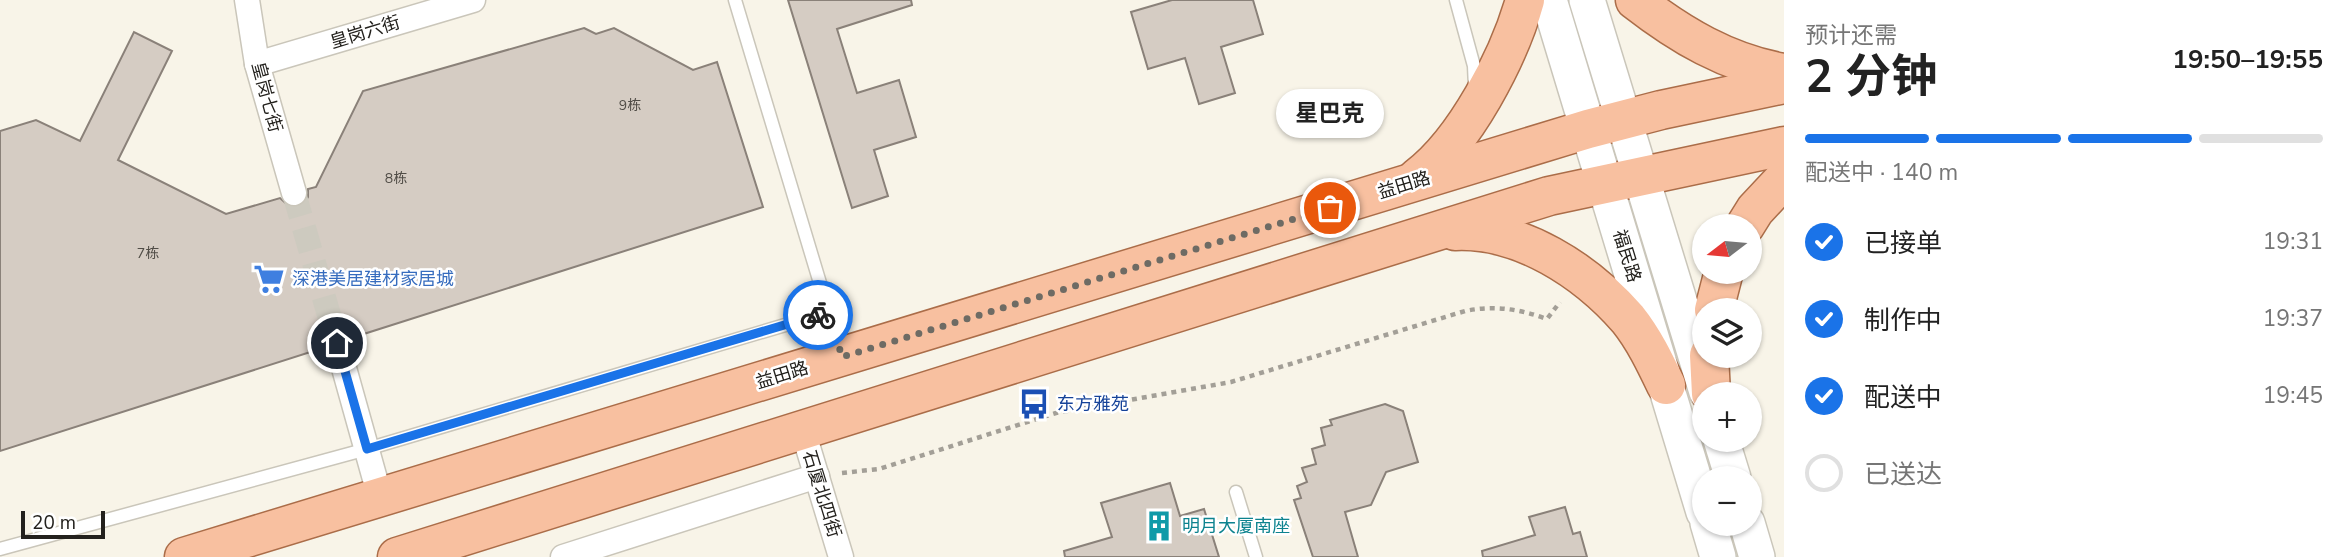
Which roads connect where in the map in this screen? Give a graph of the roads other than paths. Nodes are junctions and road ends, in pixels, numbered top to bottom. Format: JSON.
{"nodes":[{"id":1,"x":247,"y":0,"type":"edge"},
{"id":2,"x":473,"y":0,"type":"edge"},
{"id":3,"x":736,"y":0,"type":"edge"},
{"id":4,"x":1456,"y":0,"type":"edge"},
{"id":5,"x":1525,"y":0,"type":"edge"},
{"id":6,"x":1549,"y":0,"type":"edge"},
{"id":7,"x":1587,"y":0,"type":"edge"},
{"id":8,"x":1635,"y":0,"type":"edge"},
{"id":9,"x":257,"y":64,"type":"junction"},
{"id":10,"x":1784,"y":73,"type":"edge"},
{"id":11,"x":1784,"y":85,"type":"edge"},
{"id":12,"x":1471,"y":114,"type":"junction"},
{"id":13,"x":1606,"y":124,"type":"junction"},
{"id":14,"x":1784,"y":146,"type":"edge"},
{"id":15,"x":1623,"y":180,"type":"junction"},
{"id":16,"x":1407,"y":184,"type":"junction"},
{"id":17,"x":294,"y":193,"type":"tunnel mouth"},
{"id":18,"x":1432,"y":232,"type":"junction"},
{"id":19,"x":829,"y":312,"type":"junction"},
{"id":20,"x":337,"y":343,"type":"tunnel mouth"},
{"id":21,"x":842,"y":357,"type":"junction"},
{"id":22,"x":1704,"y":382,"type":"edge"},
{"id":23,"x":1666,"y":385,"type":"junction"},
{"id":24,"x":803,"y":431,"type":"junction"},
{"id":25,"x":367,"y":449,"type":"junction"},
{"id":26,"x":1692,"y":472,"type":"edge"},
{"id":27,"x":817,"y":476,"type":"junction"},
{"id":28,"x":1236,"y":492,"type":"dead end"},
{"id":29,"x":380,"y":497,"type":"junction"},
{"id":30,"x":1712,"y":536,"type":"edge"},
{"id":31,"x":1751,"y":536,"type":"edge"},
{"id":32,"x":0,"y":549,"type":"edge"},
{"id":33,"x":184,"y":557,"type":"edge"},
{"id":34,"x":397,"y":557,"type":"edge"},
{"id":35,"x":562,"y":557,"type":"edge"},
{"id":36,"x":841,"y":557,"type":"edge"},
{"id":37,"x":1256,"y":557,"type":"edge"},
{"id":38,"x":1718,"y":557,"type":"edge"},
{"id":39,"x":1757,"y":557,"type":"edge"}],
"edges":[{"from":1,"to":9,"type":"street","name":"皇岗七街"},
{"from":2,"to":9,"type":"street","name":"皇岗六街"},
{"from":3,"to":19,"type":"lane"},
{"from":4,"to":12,"type":"lane"},
{"from":5,"to":12,"type":"main road"},
{"from":6,"to":13,"type":"main road","name":"福民路"},
{"from":7,"to":13,"type":"main road","name":"福民路"},
{"from":8,"to":10,"type":"main road"},
{"from":9,"to":17,"type":"street","name":"皇岗七街"},
{"from":11,"to":13,"type":"main road","name":"益田路"},
{"from":12,"to":16,"type":"main road"},
{"from":13,"to":15,"type":"main road","name":"福民路"},
{"from":13,"to":16,"type":"main road","name":"益田路"},
{"from":14,"to":15,"type":"main road"},
{"from":15,"to":18,"type":"main road"},
{"from":15,"to":22,"type":"main road","name":"福民路"},
{"from":15,"to":23,"type":"main road","name":"福民路"},
{"from":16,"to":21,"type":"main road","name":"益田路"},
{"from":18,"to":23,"type":"main road"},
{"from":18,"to":24,"type":"main road"},
{"from":19,"to":21,"type":"lane"},
{"from":19,"to":25,"type":"lane"},
{"from":20,"to":25,"type":"street"},
{"from":21,"to":29,"type":"main road","name":"益田路"},
{"from":23,"to":26,"type":"main road","name":"福民路"},
{"from":24,"to":27,"type":"street","name":"石厦北四街"},
{"from":24,"to":34,"type":"main road"},
{"from":25,"to":29,"type":"street"},
{"from":25,"to":32,"type":"lane"},
{"from":27,"to":35,"type":"street"},
{"from":27,"to":36,"type":"street","name":"石厦北四街"},
{"from":28,"to":37,"type":"lane"},
{"from":29,"to":33,"type":"main road","name":"益田路"},
{"from":30,"to":38,"type":"main road"},
{"from":31,"to":39,"type":"main road"}]}
